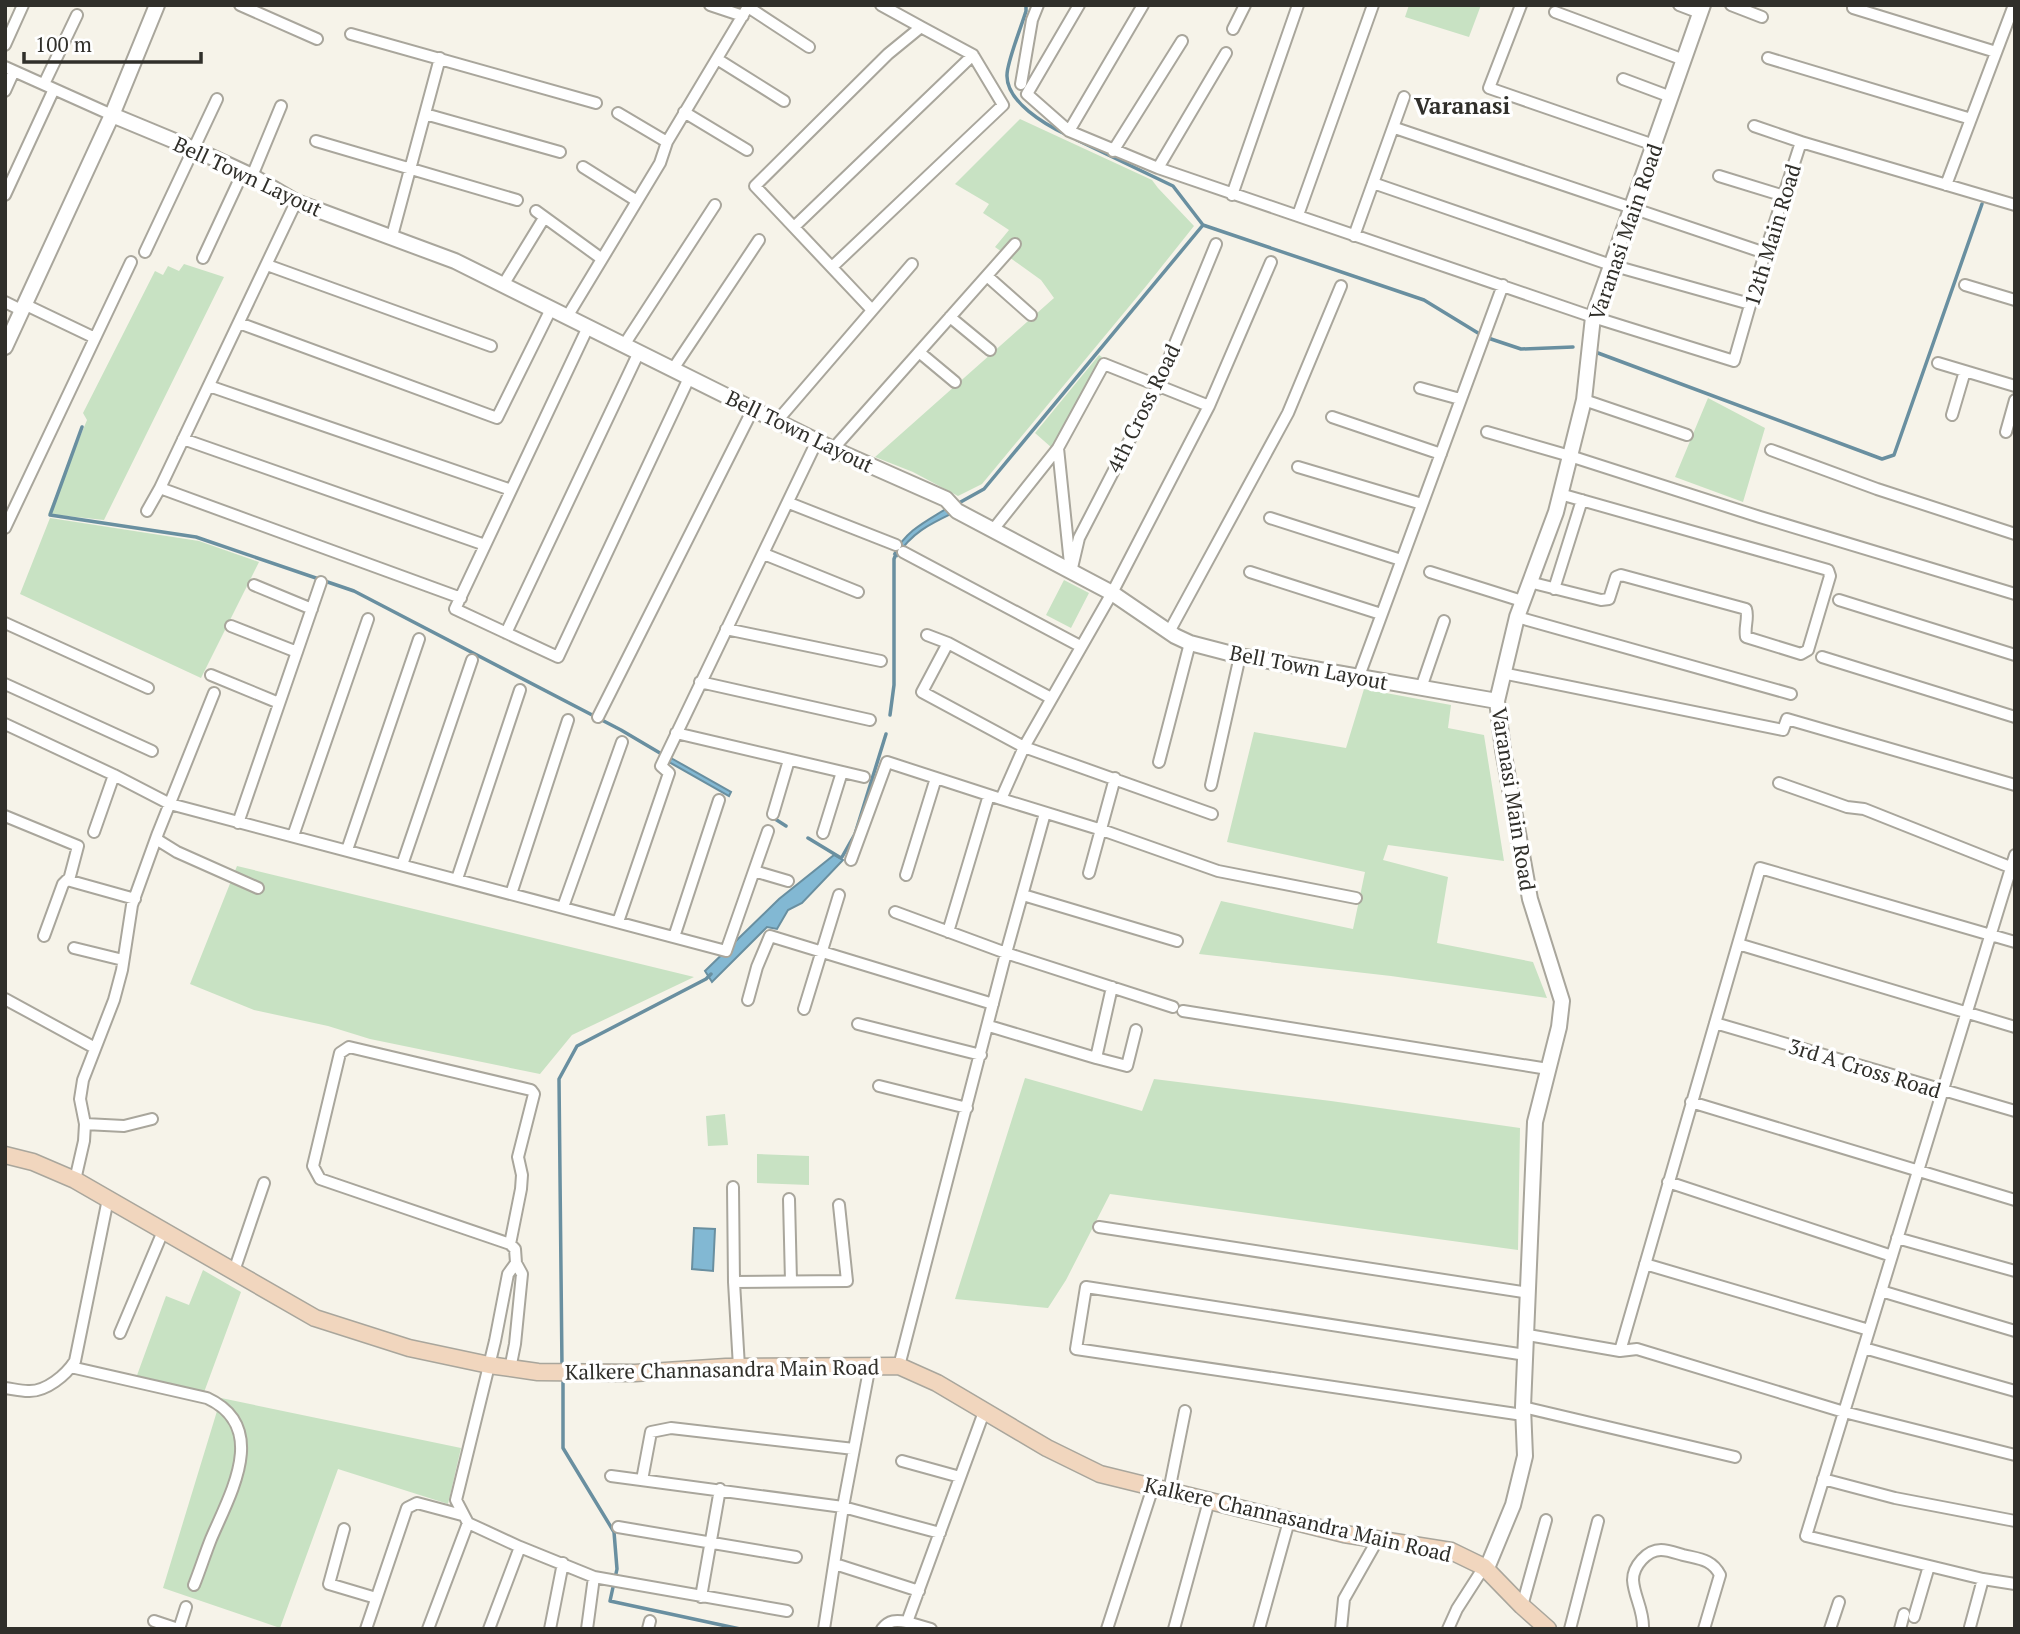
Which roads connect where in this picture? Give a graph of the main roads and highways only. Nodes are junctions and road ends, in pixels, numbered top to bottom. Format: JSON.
{"nodes":[{"id":1,"x":5,"y":1155,"type":"edge"},
{"id":2,"x":1548,"y":1629,"type":"edge"}],
"edges":[{"from":1,"to":2,"type":"main road","name":"Kalkere Channasandra Main Road"}]}
